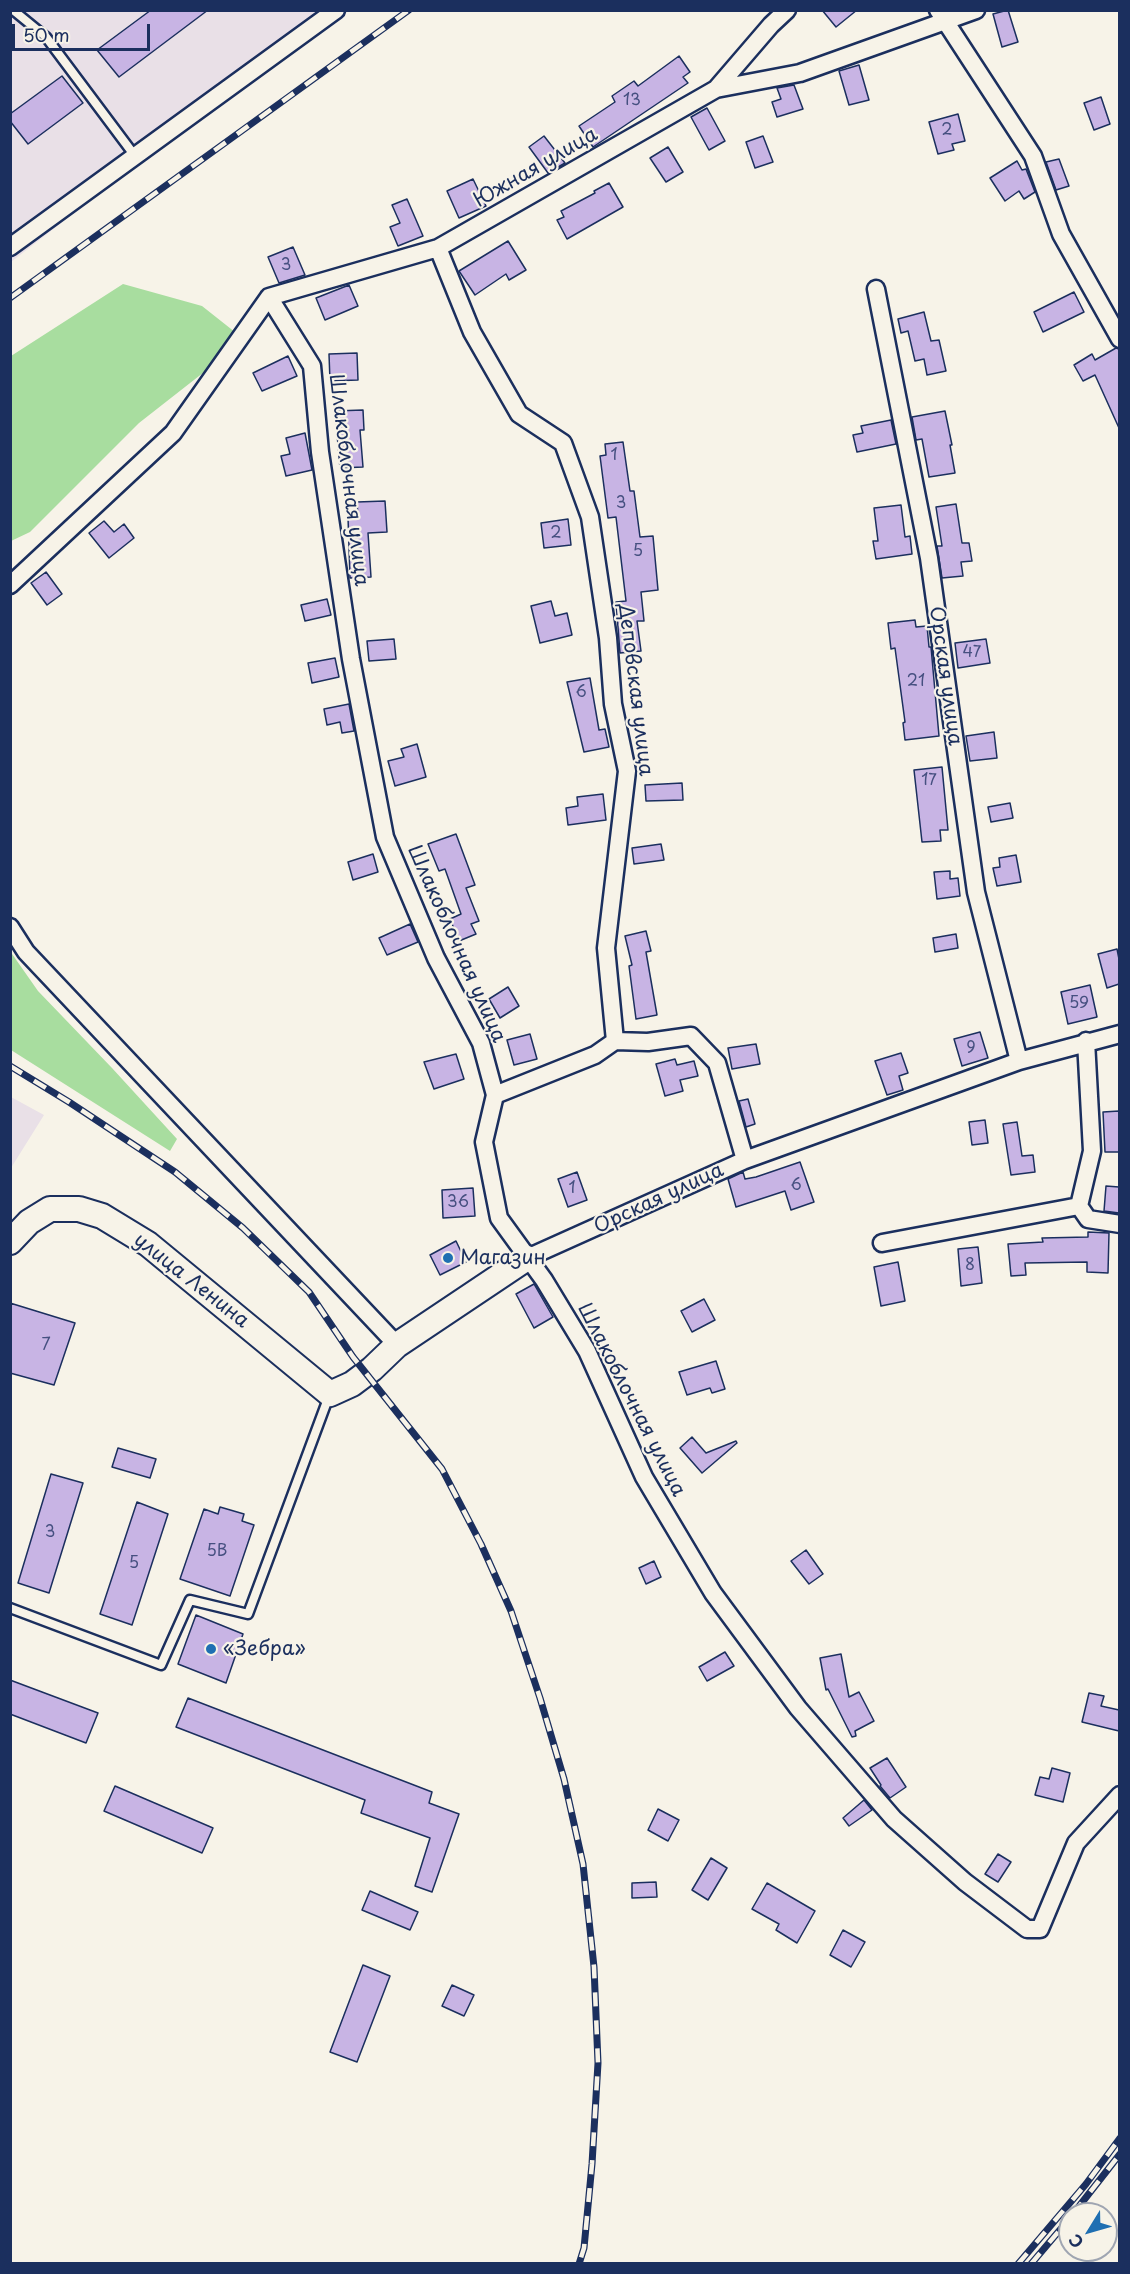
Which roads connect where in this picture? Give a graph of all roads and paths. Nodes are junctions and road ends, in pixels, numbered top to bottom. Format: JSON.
{"nodes":[{"id":1,"x":13,"y":10,"type":"edge"},
{"id":2,"x":336,"y":10,"type":"edge"},
{"id":3,"x":787,"y":10,"type":"edge"},
{"id":4,"x":975,"y":10,"type":"edge"},
{"id":5,"x":941,"y":16,"type":"edge"},
{"id":6,"x":716,"y":89,"type":"junction"},
{"id":7,"x":135,"y":156,"type":"junction"},
{"id":8,"x":10,"y":247,"type":"edge"},
{"id":9,"x":438,"y":248,"type":"junction"},
{"id":10,"x":876,"y":290,"type":"dead end"},
{"id":11,"x":269,"y":297,"type":"junction"},
{"id":12,"x":1119,"y":339,"type":"edge"},
{"id":13,"x":10,"y":585,"type":"edge"},
{"id":14,"x":10,"y":927,"type":"edge"},
{"id":15,"x":1119,"y":1034,"type":"edge"},
{"id":16,"x":615,"y":1041,"type":"junction"},
{"id":17,"x":1086,"y":1041,"type":"junction"},
{"id":18,"x":1019,"y":1061,"type":"junction"},
{"id":19,"x":495,"y":1095,"type":"junction"},
{"id":20,"x":745,"y":1160,"type":"junction"},
{"id":21,"x":1079,"y":1206,"type":"junction"},
{"id":22,"x":1119,"y":1224,"type":"edge"},
{"id":23,"x":10,"y":1242,"type":"edge"},
{"id":24,"x":882,"y":1244,"type":"dead end"},
{"id":25,"x":527,"y":1258,"type":"junction"},
{"id":26,"x":397,"y":1346,"type":"junction"},
{"id":27,"x":330,"y":1394,"type":"junction"},
{"id":28,"x":10,"y":1608,"type":"edge"},
{"id":29,"x":1119,"y":1795,"type":"edge"}],
"edges":[{"from":1,"to":7,"type":"lane"},
{"from":2,"to":7,"type":"street"},
{"from":3,"to":6,"type":"street","name":"Южная улица"},
{"from":4,"to":5,"type":"street"},
{"from":5,"to":6,"type":"street"},
{"from":5,"to":12,"type":"street"},
{"from":6,"to":9,"type":"street","name":"Южная улица"},
{"from":7,"to":8,"type":"street"},
{"from":9,"to":11,"type":"street","name":"Южная улица"},
{"from":9,"to":16,"type":"street","name":"Деповская улица"},
{"from":10,"to":18,"type":"street","name":"Орская улица"},
{"from":11,"to":13,"type":"street"},
{"from":11,"to":19,"type":"street","name":"Шлакоблочная улица"},
{"from":14,"to":26,"type":"street"},
{"from":15,"to":17,"type":"street","name":"Орская улица"},
{"from":16,"to":19,"type":"street"},
{"from":16,"to":20,"type":"street"},
{"from":17,"to":18,"type":"street","name":"Орская улица"},
{"from":17,"to":21,"type":"street"},
{"from":18,"to":20,"type":"street","name":"Орская улица"},
{"from":19,"to":25,"type":"street","name":"Шлакоблочная улица"},
{"from":20,"to":25,"type":"street","name":"Орская улица"},
{"from":21,"to":22,"type":"street"},
{"from":21,"to":24,"type":"street"},
{"from":23,"to":27,"type":"street","name":"улица Ленина"},
{"from":25,"to":26,"type":"street","name":"Орская улица"},
{"from":25,"to":29,"type":"street","name":"Шлакоблочная улица"},
{"from":26,"to":27,"type":"street","name":"Орская улица"},
{"from":27,"to":28,"type":"lane"}]}
